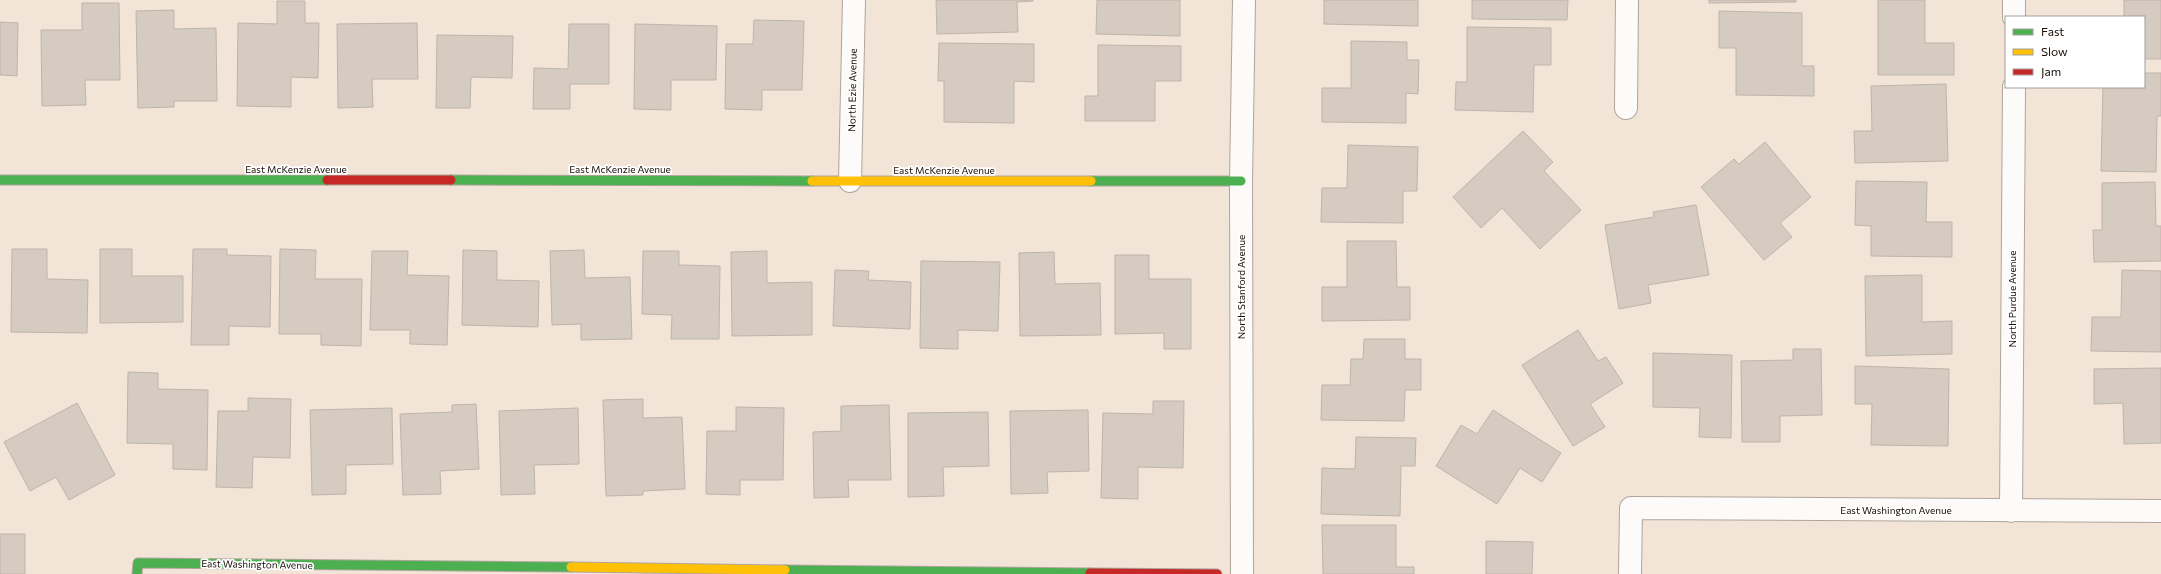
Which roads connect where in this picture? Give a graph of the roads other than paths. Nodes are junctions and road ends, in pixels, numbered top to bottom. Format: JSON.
{"nodes":[{"id":1,"x":854,"y":0,"type":"edge"},
{"id":2,"x":1244,"y":0,"type":"edge"},
{"id":3,"x":1627,"y":0,"type":"edge"},
{"id":4,"x":2014,"y":0,"type":"edge"},
{"id":5,"x":2014,"y":16,"type":"edge"},
{"id":6,"x":2014,"y":88,"type":"edge"},
{"id":7,"x":1626,"y":108,"type":"dead end"},
{"id":8,"x":0,"y":180,"type":"edge"},
{"id":9,"x":850,"y":181,"type":"junction"},
{"id":10,"x":1241,"y":181,"type":"junction"},
{"id":11,"x":2011,"y":510,"type":"junction"},
{"id":12,"x":2161,"y":512,"type":"edge"},
{"id":13,"x":137,"y":574,"type":"edge"},
{"id":14,"x":1217,"y":574,"type":"edge"},
{"id":15,"x":1242,"y":574,"type":"edge"},
{"id":16,"x":1630,"y":574,"type":"edge"}],
"edges":[{"from":1,"to":9,"type":"street","name":"North Ezie Avenue"},
{"from":2,"to":10,"type":"street","name":"North Stanford Avenue"},
{"from":3,"to":7,"type":"street"},
{"from":4,"to":5,"type":"street"},
{"from":6,"to":11,"type":"street","name":"North Purdue Avenue"},
{"from":8,"to":9,"type":"street","name":"East McKenzie Avenue"},
{"from":9,"to":10,"type":"street","name":"East McKenzie Avenue"},
{"from":10,"to":15,"type":"street","name":"North Stanford Avenue"},
{"from":11,"to":12,"type":"street","name":"East Washington Avenue"},
{"from":11,"to":16,"type":"street","name":"East Washington Avenue"},
{"from":13,"to":14,"type":"street","name":"East Washington Avenue"}]}
